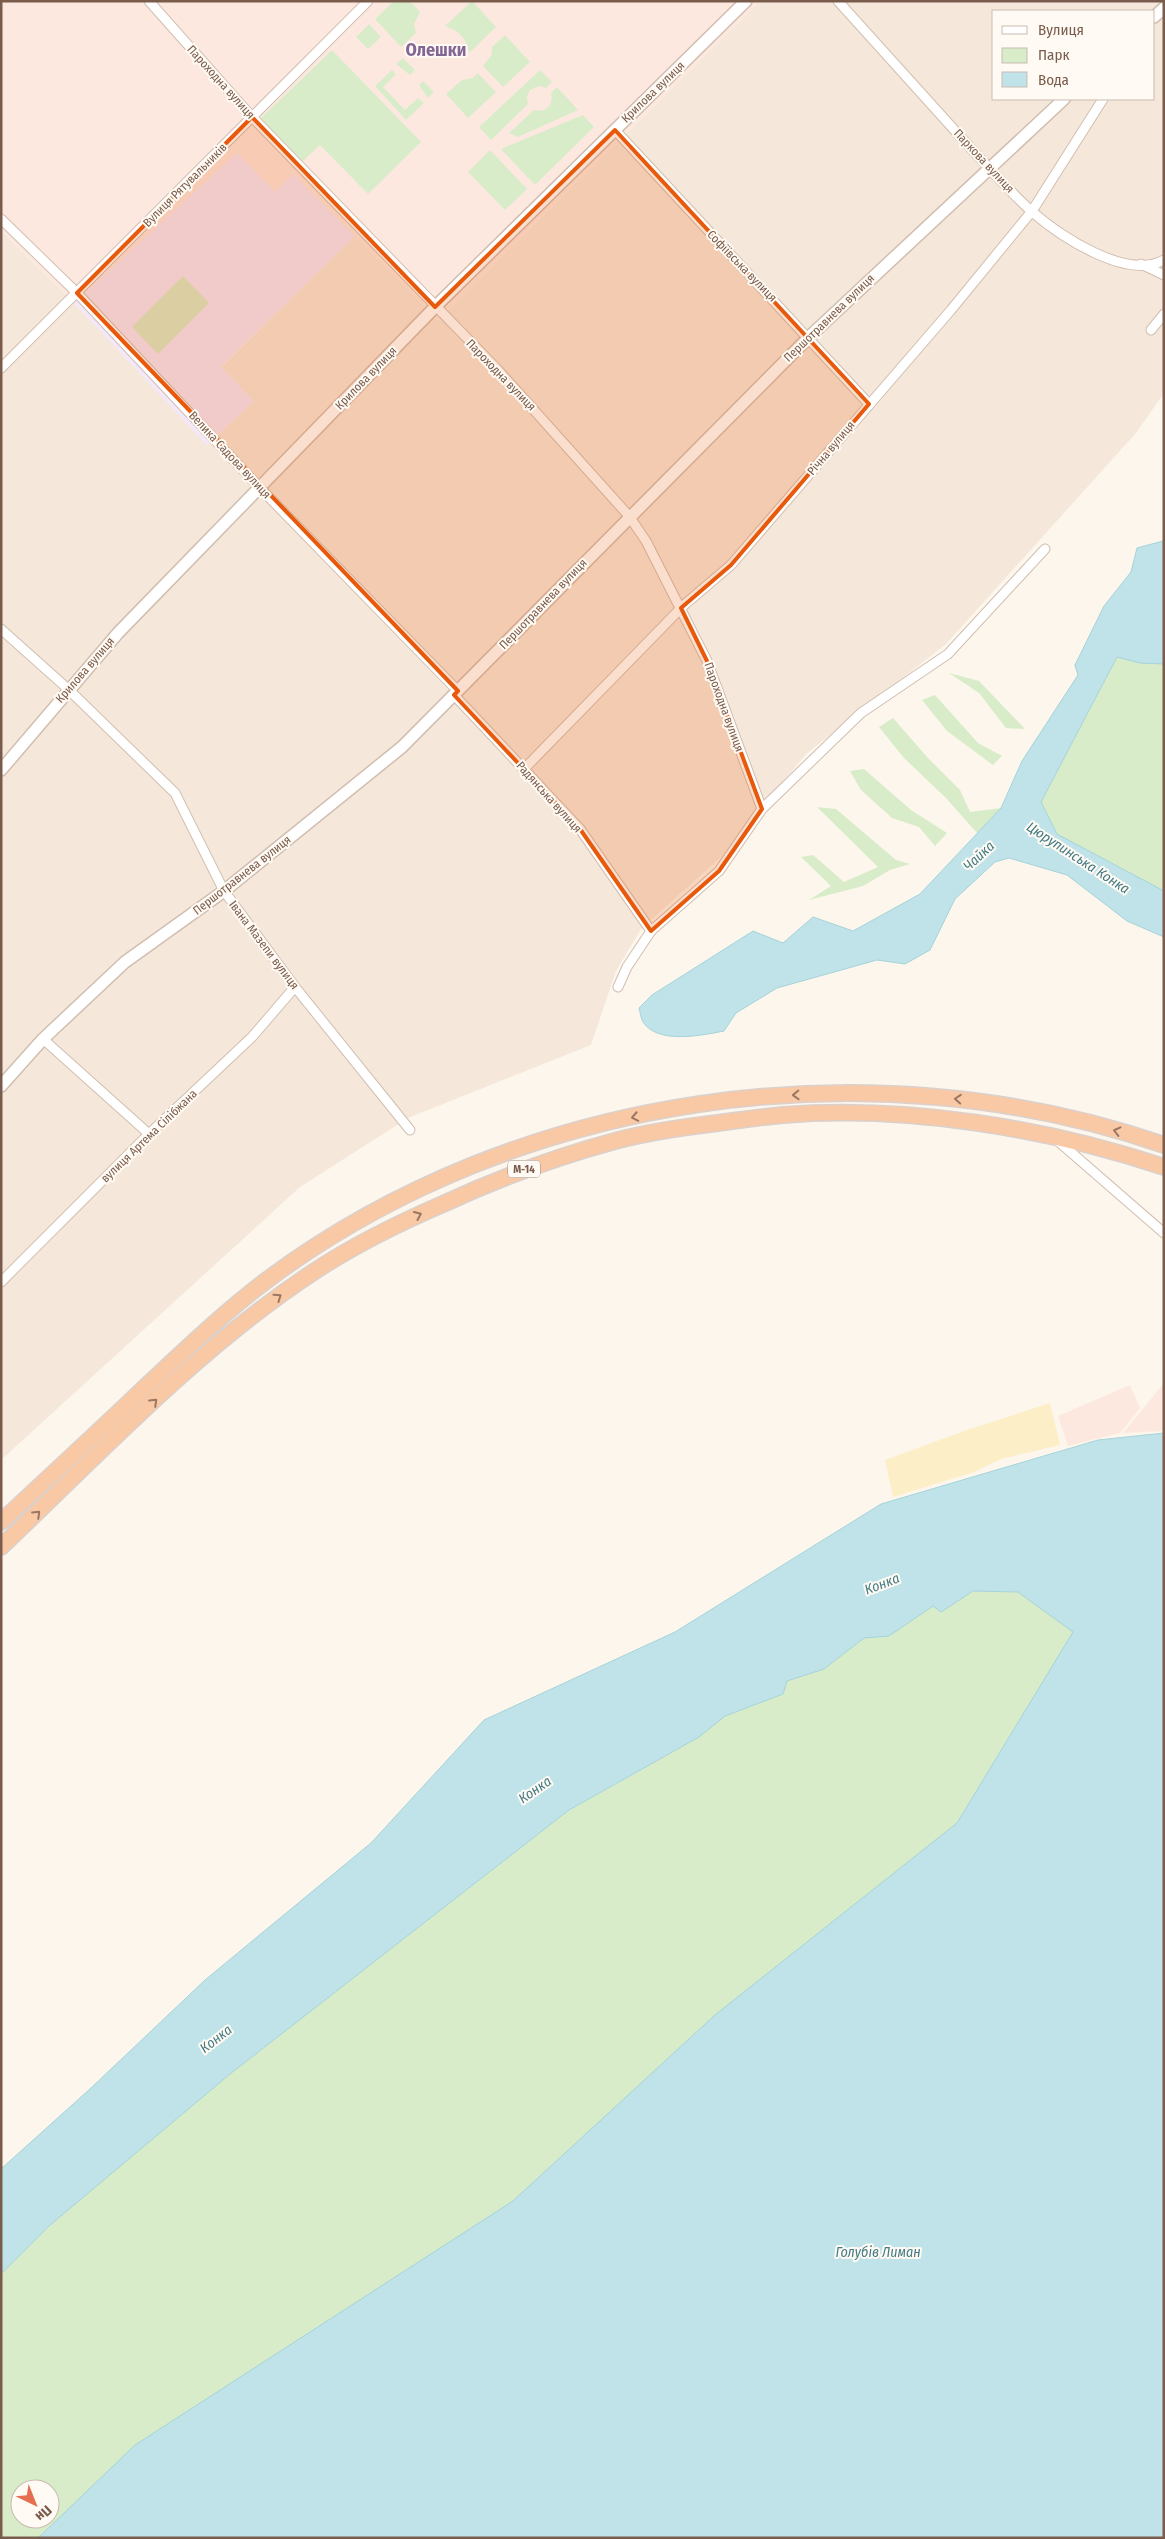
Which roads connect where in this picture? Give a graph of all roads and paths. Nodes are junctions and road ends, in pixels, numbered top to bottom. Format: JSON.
{"nodes":[{"id":1,"x":149,"y":1,"type":"edge"},
{"id":2,"x":368,"y":1,"type":"edge"},
{"id":3,"x":746,"y":1,"type":"edge"},
{"id":4,"x":838,"y":1,"type":"edge"},
{"id":5,"x":1063,"y":100,"type":"edge"},
{"id":6,"x":1102,"y":100,"type":"edge"},
{"id":7,"x":252,"y":117,"type":"junction"},
{"id":8,"x":615,"y":130,"type":"junction"},
{"id":9,"x":989,"y":168,"type":"junction"},
{"id":10,"x":1032,"y":211,"type":"junction"},
{"id":11,"x":1,"y":218,"type":"edge"},
{"id":12,"x":1164,"y":260,"type":"edge"},
{"id":13,"x":1141,"y":264,"type":"junction"},
{"id":14,"x":1164,"y":275,"type":"edge"},
{"id":15,"x":77,"y":293,"type":"junction"},
{"id":16,"x":435,"y":307,"type":"junction"},
{"id":17,"x":1164,"y":314,"type":"edge"},
{"id":18,"x":1152,"y":330,"type":"dead end"},
{"id":19,"x":809,"y":337,"type":"junction"},
{"id":20,"x":1,"y":368,"type":"edge"},
{"id":21,"x":868,"y":404,"type":"junction"},
{"id":22,"x":260,"y":488,"type":"junction"},
{"id":23,"x":629,"y":516,"type":"junction"},
{"id":24,"x":1045,"y":549,"type":"dead end"},
{"id":25,"x":681,"y":608,"type":"junction"},
{"id":26,"x":1,"y":629,"type":"edge"},
{"id":27,"x":68,"y":689,"type":"junction"},
{"id":28,"x":457,"y":693,"type":"junction"},
{"id":29,"x":524,"y":769,"type":"junction"},
{"id":30,"x":1,"y":770,"type":"edge"},
{"id":31,"x":762,"y":809,"type":"junction"},
{"id":32,"x":224,"y":891,"type":"junction"},
{"id":33,"x":651,"y":931,"type":"junction"},
{"id":34,"x":294,"y":987,"type":"junction"},
{"id":35,"x":618,"y":987,"type":"dead end"},
{"id":36,"x":43,"y":1039,"type":"junction"},
{"id":37,"x":1,"y":1086,"type":"edge"},
{"id":38,"x":410,"y":1130,"type":"dead end"},
{"id":39,"x":149,"y":1134,"type":"junction"},
{"id":40,"x":1054,"y":1138,"type":"junction"},
{"id":41,"x":1164,"y":1145,"type":"edge"},
{"id":42,"x":1164,"y":1167,"type":"edge"},
{"id":43,"x":1164,"y":1233,"type":"edge"},
{"id":44,"x":1,"y":1282,"type":"edge"},
{"id":45,"x":1,"y":1522,"type":"edge"},
{"id":46,"x":1,"y":1547,"type":"edge"}],
"edges":[{"from":1,"to":7,"type":"street","name":"Пароходна вулиця"},
{"from":2,"to":7,"type":"street","name":"Вулиця Рятувальників"},
{"from":3,"to":8,"type":"street","name":"Крилова вулиця"},
{"from":4,"to":9,"type":"street","name":"Паркова вулиця"},
{"from":5,"to":9,"type":"street","name":"Першотравнева вулиця"},
{"from":6,"to":10,"type":"street","name":"Річна вулиця"},
{"from":7,"to":15,"type":"street","name":"Вулиця Рятувальників"},
{"from":7,"to":16,"type":"street","name":"Пароходна вулиця"},
{"from":8,"to":16,"type":"street","name":"Крилова вулиця"},
{"from":8,"to":19,"type":"street","name":"Софіївська вулиця"},
{"from":9,"to":10,"type":"street","name":"Паркова вулиця"},
{"from":9,"to":19,"type":"street","name":"Першотравнева вулиця"},
{"from":10,"to":13,"type":"street","name":"Паркова вулиця"},
{"from":10,"to":21,"type":"street","name":"Річна вулиця"},
{"from":11,"to":15,"type":"street","name":"Велика Садова вулиця"},
{"from":12,"to":13,"type":"street","name":"Паркова вулиця"},
{"from":13,"to":14,"type":"street"},
{"from":15,"to":20,"type":"street","name":"Вулиця Рятувальників"},
{"from":15,"to":22,"type":"street","name":"Велика Садова вулиця"},
{"from":16,"to":22,"type":"street","name":"Крилова вулиця"},
{"from":16,"to":23,"type":"street","name":"Пароходна вулиця"},
{"from":17,"to":18,"type":"street"},
{"from":19,"to":21,"type":"street","name":"Софіївська вулиця"},
{"from":19,"to":23,"type":"street","name":"Першотравнева вулиця"},
{"from":21,"to":25,"type":"street","name":"Річна вулиця"},
{"from":22,"to":27,"type":"street","name":"Крилова вулиця"},
{"from":22,"to":28,"type":"street","name":"Велика Садова вулиця"},
{"from":23,"to":25,"type":"street","name":"Пароходна вулиця"},
{"from":23,"to":28,"type":"street","name":"Першотравнева вулиця"},
{"from":24,"to":31,"type":"street"},
{"from":25,"to":29,"type":"street","name":"Річна вулиця"},
{"from":25,"to":31,"type":"street","name":"Пароходна вулиця"},
{"from":26,"to":27,"type":"street","name":"Івана Мазепи вулиця"},
{"from":27,"to":30,"type":"street","name":"Крилова вулиця"},
{"from":27,"to":32,"type":"street","name":"Івана Мазепи вулиця"},
{"from":28,"to":29,"type":"street","name":"Радянська вулиця"},
{"from":28,"to":32,"type":"street","name":"Першотравнева вулиця"},
{"from":29,"to":33,"type":"street","name":"Радянська вулиця"},
{"from":31,"to":33,"type":"street"},
{"from":32,"to":34,"type":"street","name":"Івана Мазепи вулиця"},
{"from":32,"to":36,"type":"street","name":"Першотравнева вулиця"},
{"from":33,"to":35,"type":"street"},
{"from":34,"to":38,"type":"street","name":"Івана Мазепи вулиця"},
{"from":34,"to":39,"type":"street","name":"вулиця Артема Сілібжана"},
{"from":36,"to":37,"type":"street","name":"Першотравнева вулиця"},
{"from":36,"to":39,"type":"street"},
{"from":39,"to":44,"type":"street","name":"вулиця Артема Сілібжана"},
{"from":40,"to":42,"type":"highway","number":"М-14"},
{"from":40,"to":43,"type":"street"},
{"from":46,"to":40,"type":"highway","number":"М-14","one_way":true},
{"from":41,"to":45,"type":"highway","number":"М-14","one_way":true}]}
